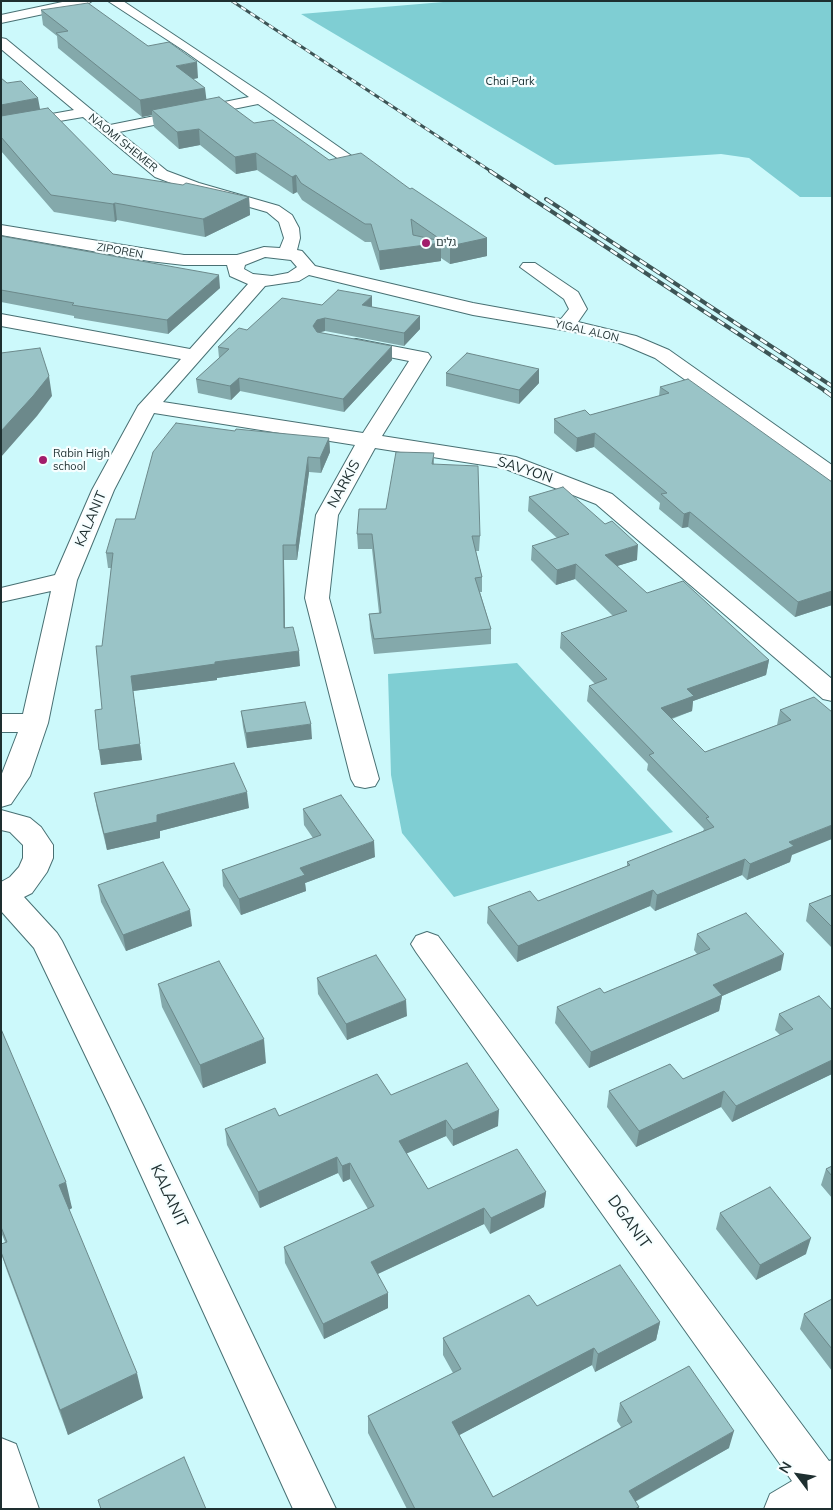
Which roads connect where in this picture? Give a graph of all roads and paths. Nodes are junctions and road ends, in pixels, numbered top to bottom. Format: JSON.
{"nodes":[{"id":1,"x":86,"y":1,"type":"edge"},
{"id":2,"x":114,"y":1,"type":"edge"},
{"id":3,"x":1,"y":19,"type":"edge"},
{"id":4,"x":1,"y":42,"type":"edge"},
{"id":5,"x":261,"y":99,"type":"junction"},
{"id":6,"x":86,"y":112,"type":"junction"},
{"id":7,"x":1,"y":127,"type":"edge"},
{"id":8,"x":107,"y":130,"type":"junction"},
{"id":9,"x":348,"y":159,"type":"edge"},
{"id":10,"x":1,"y":230,"type":"edge"},
{"id":11,"x":287,"y":253,"type":"junction"},
{"id":12,"x":240,"y":260,"type":"junction"},
{"id":13,"x":529,"y":267,"type":"dead end"},
{"id":14,"x":306,"y":268,"type":"junction"},
{"id":15,"x":260,"y":281,"type":"junction"},
{"id":16,"x":1,"y":320,"type":"edge"},
{"id":17,"x":566,"y":325,"type":"junction"},
{"id":18,"x":335,"y":340,"type":"edge"},
{"id":19,"x":195,"y":356,"type":"junction"},
{"id":20,"x":148,"y":406,"type":"junction"},
{"id":21,"x":368,"y":441,"type":"junction"},
{"id":22,"x":832,"y":475,"type":"edge"},
{"id":23,"x":65,"y":580,"type":"junction"},
{"id":24,"x":1,"y":595,"type":"edge"},
{"id":25,"x":832,"y":693,"type":"edge"},
{"id":26,"x":35,"y":723,"type":"junction"},
{"id":27,"x":1,"y":724,"type":"edge"},
{"id":28,"x":366,"y":779,"type":"dead end"},
{"id":29,"x":1,"y":797,"type":"edge"},
{"id":30,"x":1,"y":820,"type":"edge"},
{"id":31,"x":3,"y":896,"type":"edge"},
{"id":32,"x":427,"y":944,"type":"dead end"},
{"id":33,"x":1,"y":1458,"type":"edge"},
{"id":34,"x":829,"y":1489,"type":"edge"},
{"id":35,"x":18,"y":1509,"type":"edge"},
{"id":36,"x":315,"y":1509,"type":"edge"},
{"id":37,"x":785,"y":1509,"type":"edge"}],
"edges":[{"from":1,"to":3,"type":"street"},
{"from":2,"to":5,"type":"street"},
{"from":4,"to":6,"type":"street","name":"NAOMI SHEMER"},
{"from":5,"to":8,"type":"street"},
{"from":5,"to":9,"type":"street"},
{"from":6,"to":7,"type":"street"},
{"from":6,"to":8,"type":"street","name":"NAOMI SHEMER"},
{"from":8,"to":11,"type":"street","name":"NAOMI SHEMER"},
{"from":10,"to":12,"type":"street","name":"ZIPOREN"},
{"from":11,"to":12,"type":"street","name":"ZIPOREN"},
{"from":11,"to":14,"type":"street"},
{"from":12,"to":15,"type":"street"},
{"from":13,"to":17,"type":"street"},
{"from":14,"to":15,"type":"street"},
{"from":14,"to":17,"type":"street","name":"YIGAL ALON"},
{"from":15,"to":19,"type":"street","name":"KALANIT"},
{"from":16,"to":19,"type":"street"},
{"from":17,"to":22,"type":"street","name":"YIGAL ALON"},
{"from":18,"to":21,"type":"street","name":"NARKIS"},
{"from":19,"to":20,"type":"street","name":"KALANIT"},
{"from":20,"to":21,"type":"street","name":"SAVYON"},
{"from":20,"to":23,"type":"street","name":"KALANIT"},
{"from":21,"to":25,"type":"street","name":"SAVYON"},
{"from":21,"to":28,"type":"street","name":"NARKIS"},
{"from":23,"to":24,"type":"street"},
{"from":23,"to":26,"type":"street","name":"KALANIT"},
{"from":26,"to":27,"type":"street"},
{"from":26,"to":29,"type":"street","name":"KALANIT"},
{"from":30,"to":31,"type":"street"},
{"from":31,"to":36,"type":"street","name":"KALANIT"},
{"from":32,"to":34,"type":"street","name":"DGANIT"},
{"from":33,"to":35,"type":"street"},
{"from":34,"to":37,"type":"street"}]}
